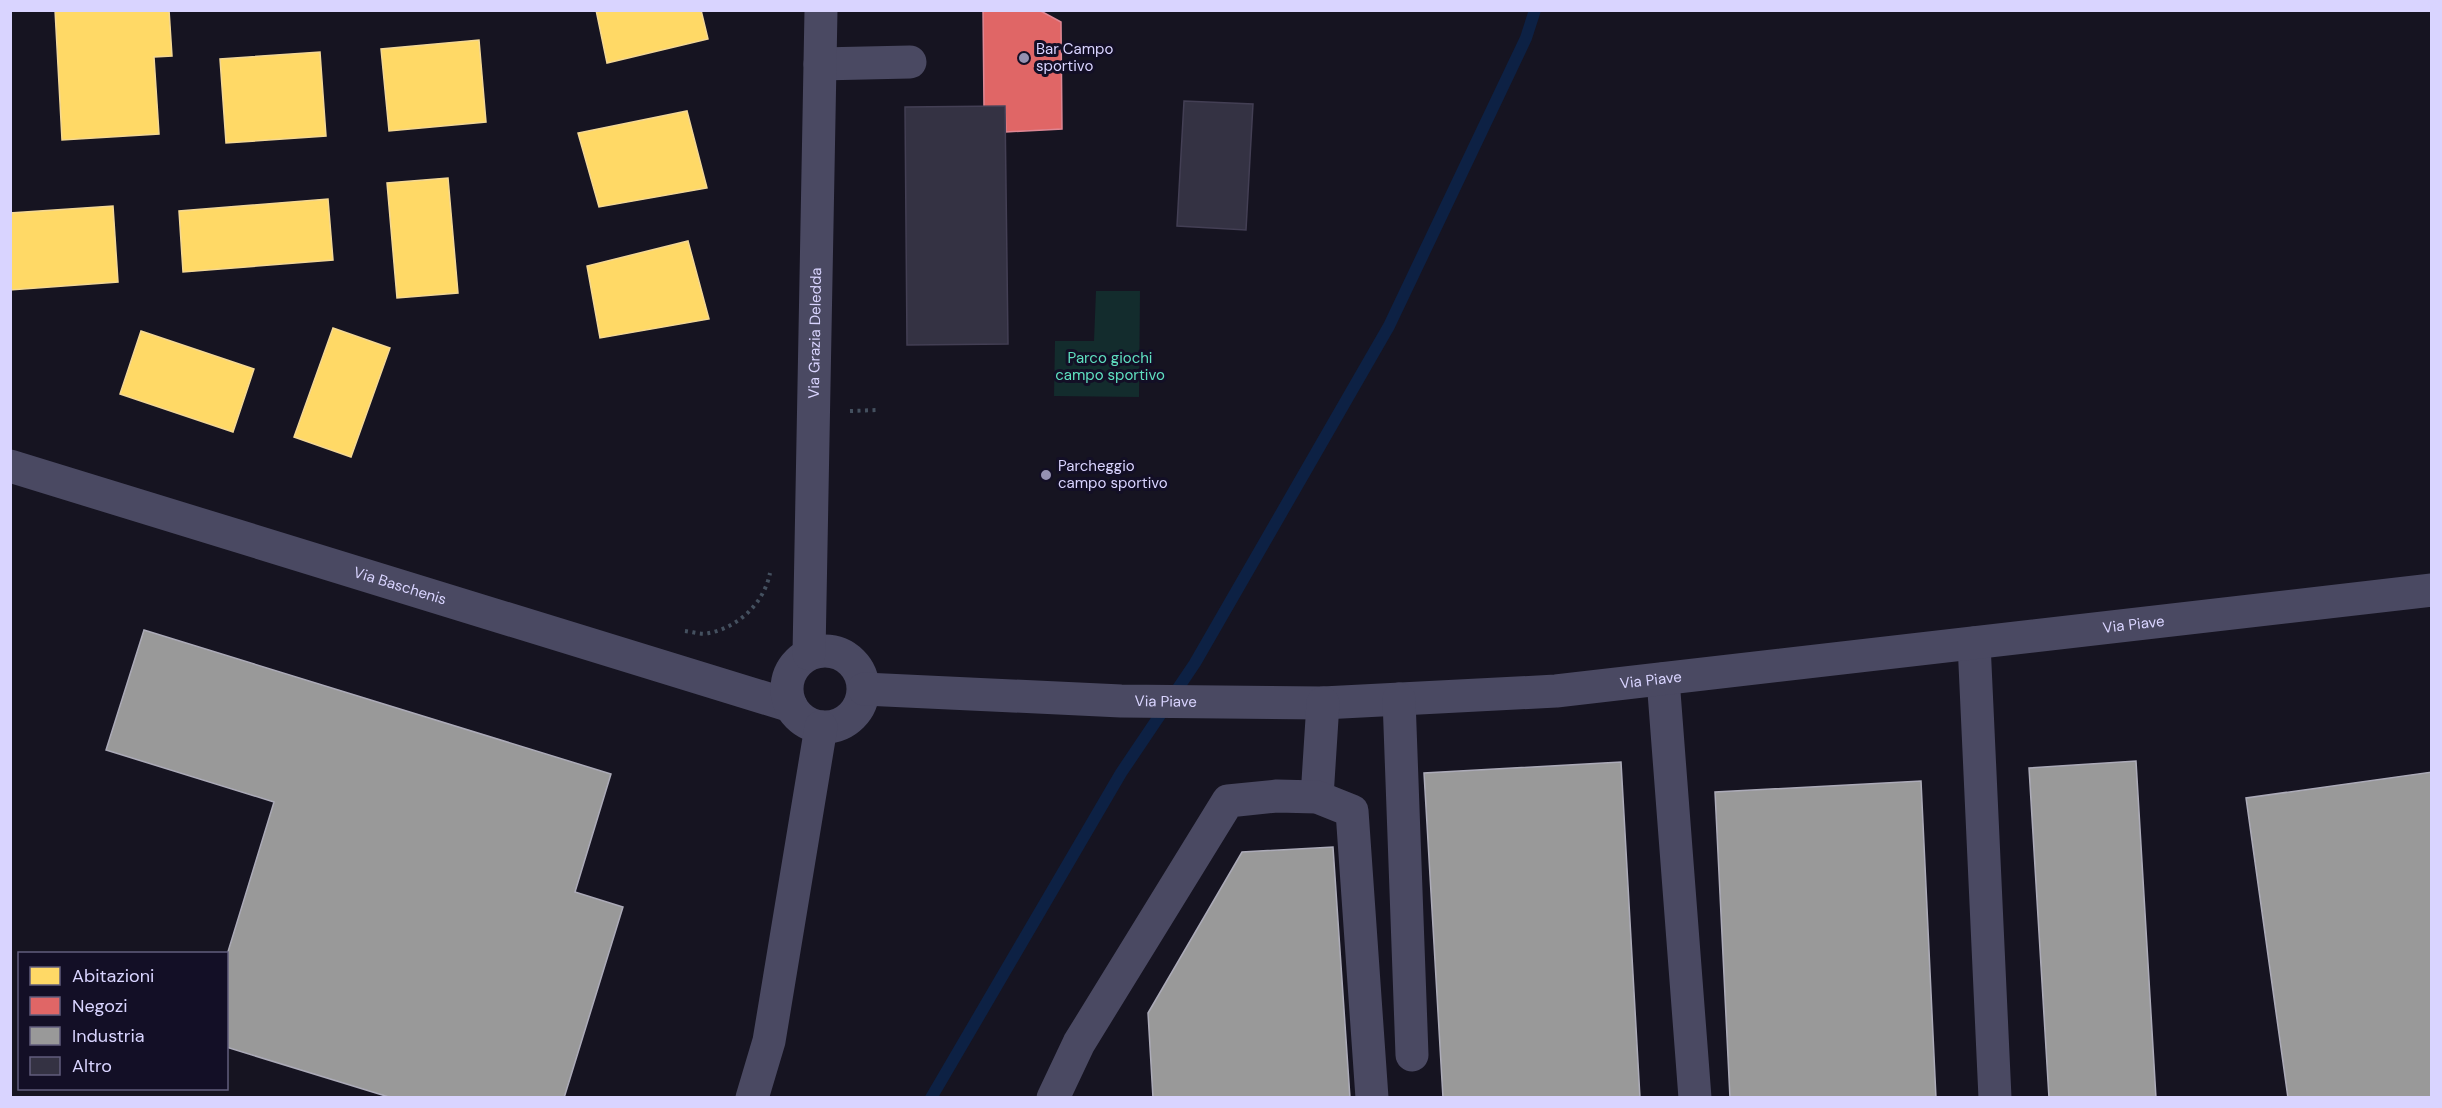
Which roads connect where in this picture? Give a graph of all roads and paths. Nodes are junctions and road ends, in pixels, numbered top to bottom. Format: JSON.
{"nodes":[{"id":1,"x":822,"y":10,"type":"edge"},
{"id":2,"x":910,"y":62,"type":"dead end"},
{"id":3,"x":820,"y":64,"type":"junction"},
{"id":4,"x":10,"y":466,"type":"edge"},
{"id":5,"x":2432,"y":590,"type":"edge"},
{"id":6,"x":1974,"y":643,"type":"junction"},
{"id":7,"x":809,"y":654,"type":"junction"},
{"id":8,"x":1663,"y":679,"type":"junction"},
{"id":9,"x":864,"y":689,"type":"junction"},
{"id":10,"x":1399,"y":699,"type":"junction"},
{"id":11,"x":1323,"y":703,"type":"junction"},
{"id":12,"x":791,"y":706,"type":"junction"},
{"id":13,"x":821,"y":727,"type":"junction"},
{"id":14,"x":1317,"y":797,"type":"junction"},
{"id":15,"x":1412,"y":1055,"type":"dead end"},
{"id":16,"x":752,"y":1098,"type":"edge"},
{"id":17,"x":1053,"y":1098,"type":"edge"},
{"id":18,"x":1372,"y":1098,"type":"edge"},
{"id":19,"x":1695,"y":1098,"type":"edge"},
{"id":20,"x":1995,"y":1098,"type":"edge"}],
"edges":[{"from":1,"to":3,"type":"street","name":"Via Grazia Deledda"},
{"from":2,"to":3,"type":"street"},
{"from":3,"to":7,"type":"street","name":"Via Grazia Deledda"},
{"from":4,"to":12,"type":"street","name":"Via Baschenis"},
{"from":5,"to":6,"type":"street","name":"Via Piave"},
{"from":6,"to":8,"type":"street","name":"Via Piave"},
{"from":6,"to":20,"type":"street"},
{"from":7,"to":9,"type":"street"},
{"from":7,"to":12,"type":"street"},
{"from":8,"to":10,"type":"street","name":"Via Piave"},
{"from":8,"to":19,"type":"street"},
{"from":9,"to":11,"type":"street","name":"Via Piave"},
{"from":9,"to":13,"type":"street"},
{"from":10,"to":11,"type":"street","name":"Via Piave"},
{"from":10,"to":15,"type":"street"},
{"from":11,"to":14,"type":"street"},
{"from":12,"to":13,"type":"street"},
{"from":13,"to":16,"type":"street"},
{"from":14,"to":17,"type":"street"},
{"from":14,"to":18,"type":"street"}]}
